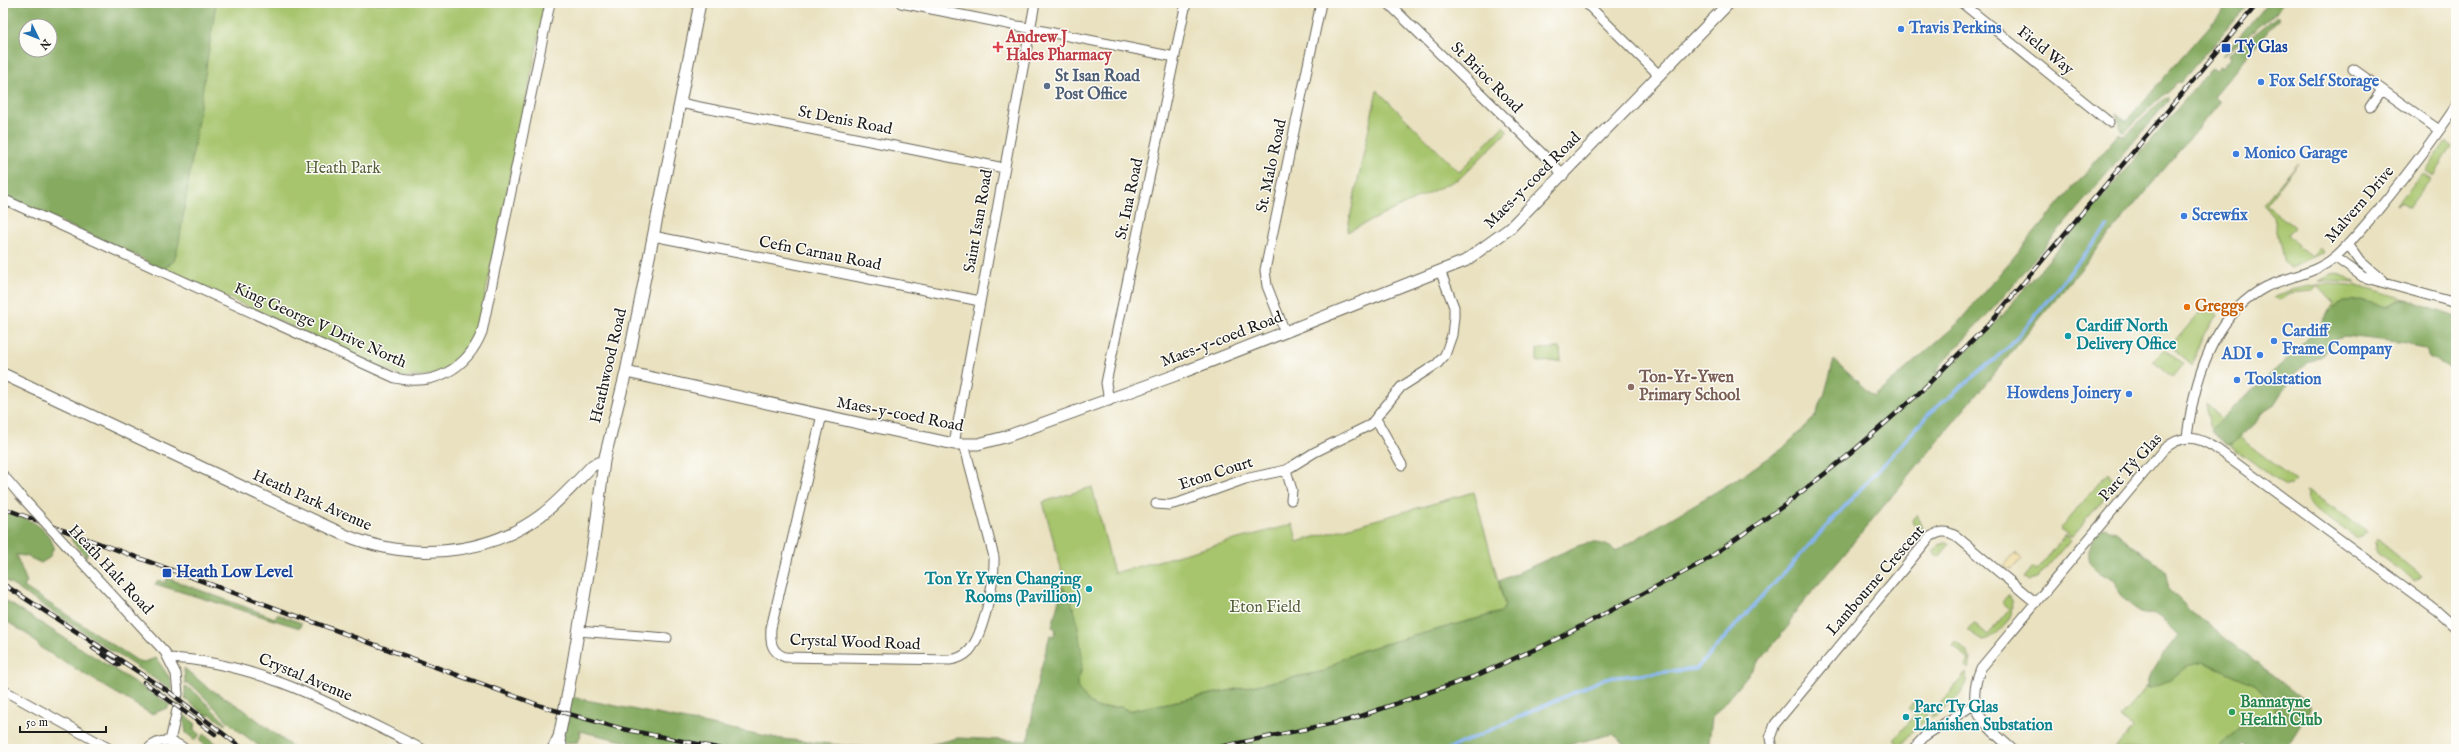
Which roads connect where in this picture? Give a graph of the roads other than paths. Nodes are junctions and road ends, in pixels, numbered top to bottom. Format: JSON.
{"nodes":[{"id":1,"x":550,"y":3,"type":"edge"},
{"id":2,"x":700,"y":3,"type":"edge"},
{"id":3,"x":901,"y":3,"type":"edge"},
{"id":4,"x":1034,"y":3,"type":"edge"},
{"id":5,"x":1186,"y":3,"type":"edge"},
{"id":6,"x":1322,"y":3,"type":"edge"},
{"id":7,"x":1388,"y":3,"type":"edge"},
{"id":8,"x":1586,"y":3,"type":"edge"},
{"id":9,"x":1730,"y":3,"type":"edge"},
{"id":10,"x":1962,"y":3,"type":"edge"},
{"id":11,"x":1030,"y":28,"type":"junction"},
{"id":12,"x":1175,"y":57,"type":"junction"},
{"id":13,"x":2353,"y":69,"type":"dead end"},
{"id":14,"x":1660,"y":75,"type":"junction"},
{"id":15,"x":2382,"y":90,"type":"junction"},
{"id":16,"x":680,"y":103,"type":"junction"},
{"id":17,"x":2370,"y":106,"type":"dead end"},
{"id":18,"x":2456,"y":106,"type":"edge"},
{"id":19,"x":2109,"y":122,"type":"dead end"},
{"id":20,"x":2439,"y":130,"type":"junction"},
{"id":21,"x":1004,"y":168,"type":"junction"},
{"id":22,"x":1564,"y":175,"type":"junction"},
{"id":23,"x":3,"y":199,"type":"edge"},
{"id":24,"x":653,"y":236,"type":"junction"},
{"id":25,"x":2348,"y":244,"type":"junction"},
{"id":26,"x":2335,"y":257,"type":"junction"},
{"id":27,"x":1441,"y":273,"type":"junction"},
{"id":28,"x":2383,"y":281,"type":"junction"},
{"id":29,"x":980,"y":301,"type":"junction"},
{"id":30,"x":2456,"y":303,"type":"edge"},
{"id":31,"x":1285,"y":332,"type":"junction"},
{"id":32,"x":626,"y":372,"type":"junction"},
{"id":33,"x":3,"y":374,"type":"edge"},
{"id":34,"x":1109,"y":401,"type":"junction"},
{"id":35,"x":822,"y":415,"type":"junction"},
{"id":36,"x":1376,"y":419,"type":"junction"},
{"id":37,"x":2187,"y":437,"type":"junction"},
{"id":38,"x":959,"y":444,"type":"junction"},
{"id":39,"x":604,"y":460,"type":"junction"},
{"id":40,"x":1402,"y":465,"type":"dead end"},
{"id":41,"x":1286,"y":470,"type":"junction"},
{"id":42,"x":3,"y":475,"type":"edge"},
{"id":43,"x":1291,"y":500,"type":"dead end"},
{"id":44,"x":1156,"y":504,"type":"dead end"},
{"id":45,"x":2036,"y":603,"type":"junction"},
{"id":46,"x":2456,"y":628,"type":"edge"},
{"id":47,"x":578,"y":631,"type":"junction"},
{"id":48,"x":667,"y":638,"type":"dead end"},
{"id":49,"x":169,"y":658,"type":"junction"},
{"id":50,"x":3,"y":690,"type":"edge"},
{"id":51,"x":178,"y":694,"type":"tunnel mouth"},
{"id":52,"x":1974,"y":704,"type":"junction"},
{"id":53,"x":177,"y":710,"type":"tunnel mouth"},
{"id":54,"x":559,"y":737,"type":"junction"},
{"id":55,"x":170,"y":741,"type":"junction"},
{"id":56,"x":110,"y":749,"type":"edge"},
{"id":57,"x":148,"y":749,"type":"edge"},
{"id":58,"x":185,"y":749,"type":"edge"},
{"id":59,"x":422,"y":749,"type":"edge"},
{"id":60,"x":553,"y":749,"type":"edge"},
{"id":61,"x":562,"y":749,"type":"edge"},
{"id":62,"x":1772,"y":749,"type":"edge"},
{"id":63,"x":1913,"y":749,"type":"edge"},
{"id":64,"x":2012,"y":749,"type":"edge"}],
"edges":[{"from":1,"to":23,"type":"street","name":"King George V Drive North"},
{"from":2,"to":16,"type":"street","name":"Heathwood Road"},
{"from":3,"to":11,"type":"street"},
{"from":4,"to":11,"type":"street","name":"Saint Isan Road"},
{"from":5,"to":12,"type":"street","name":"St. Ina Road"},
{"from":6,"to":31,"type":"street","name":"St. Malo Road"},
{"from":7,"to":22,"type":"street","name":"St Brioc Road"},
{"from":8,"to":14,"type":"street"},
{"from":9,"to":14,"type":"street","name":"Maes-y-coed Road"},
{"from":10,"to":19,"type":"street","name":"Field Way"},
{"from":11,"to":12,"type":"street"},
{"from":11,"to":21,"type":"street","name":"Saint Isan Road"},
{"from":12,"to":34,"type":"street","name":"St. Ina Road"},
{"from":13,"to":15,"type":"street"},
{"from":14,"to":22,"type":"street","name":"Maes-y-coed Road"},
{"from":15,"to":17,"type":"street"},
{"from":15,"to":20,"type":"street"},
{"from":16,"to":21,"type":"street","name":"St Denis Road"},
{"from":16,"to":24,"type":"street","name":"Heathwood Road"},
{"from":18,"to":20,"type":"street","name":"Malvern Drive"},
{"from":20,"to":25,"type":"street","name":"Malvern Drive"},
{"from":21,"to":29,"type":"street","name":"Saint Isan Road"},
{"from":22,"to":27,"type":"street","name":"Maes-y-coed Road"},
{"from":24,"to":29,"type":"street","name":"Cefn Carnau Road"},
{"from":24,"to":32,"type":"street","name":"Heathwood Road"},
{"from":25,"to":26,"type":"street","name":"Malvern Drive"},
{"from":25,"to":28,"type":"street"},
{"from":26,"to":28,"type":"street"},
{"from":26,"to":37,"type":"street","name":"Malvern Drive"},
{"from":27,"to":31,"type":"street","name":"Maes-y-coed Road"},
{"from":27,"to":36,"type":"street","name":"Eton Court"},
{"from":28,"to":30,"type":"street"},
{"from":29,"to":38,"type":"street","name":"Saint Isan Road"},
{"from":31,"to":34,"type":"street","name":"Maes-y-coed Road"},
{"from":32,"to":35,"type":"street","name":"Maes-y-coed Road"},
{"from":32,"to":39,"type":"street","name":"Heathwood Road"},
{"from":33,"to":39,"type":"street","name":"Heath Park Avenue"},
{"from":34,"to":38,"type":"street","name":"Maes-y-coed Road"},
{"from":35,"to":38,"type":"street","name":"Maes-y-coed Road"},
{"from":35,"to":38,"type":"street","name":"Crystal Wood Road"},
{"from":36,"to":40,"type":"street"},
{"from":36,"to":41,"type":"street","name":"Eton Court"},
{"from":37,"to":45,"type":"street","name":"Parc Tŷ Glas"},
{"from":37,"to":46,"type":"street","name":"Parc Tŷ Glas"},
{"from":39,"to":47,"type":"street","name":"Heathwood Road"},
{"from":41,"to":43,"type":"street"},
{"from":41,"to":44,"type":"street","name":"Eton Court"},
{"from":42,"to":49,"type":"street","name":"Heath Halt Road","bridge":true},
{"from":45,"to":52,"type":"street","name":"Parc Tŷ Glas"},
{"from":45,"to":62,"type":"street","name":"Lambourne Crescent"},
{"from":47,"to":48,"type":"street"},
{"from":47,"to":54,"type":"street","name":"Heathwood Road"},
{"from":49,"to":51,"type":"street","name":"Heath Halt Road"},
{"from":49,"to":59,"type":"street","name":"Crystal Avenue"},
{"from":50,"to":56,"type":"street"},
{"from":52,"to":63,"type":"street"},
{"from":52,"to":64,"type":"street"},
{"from":53,"to":55,"type":"street"},
{"from":54,"to":60,"type":"street","name":"Heathwood Road"},
{"from":54,"to":61,"type":"street","name":"Heathwood Road"},
{"from":55,"to":57,"type":"street"},
{"from":55,"to":58,"type":"street"}]}
